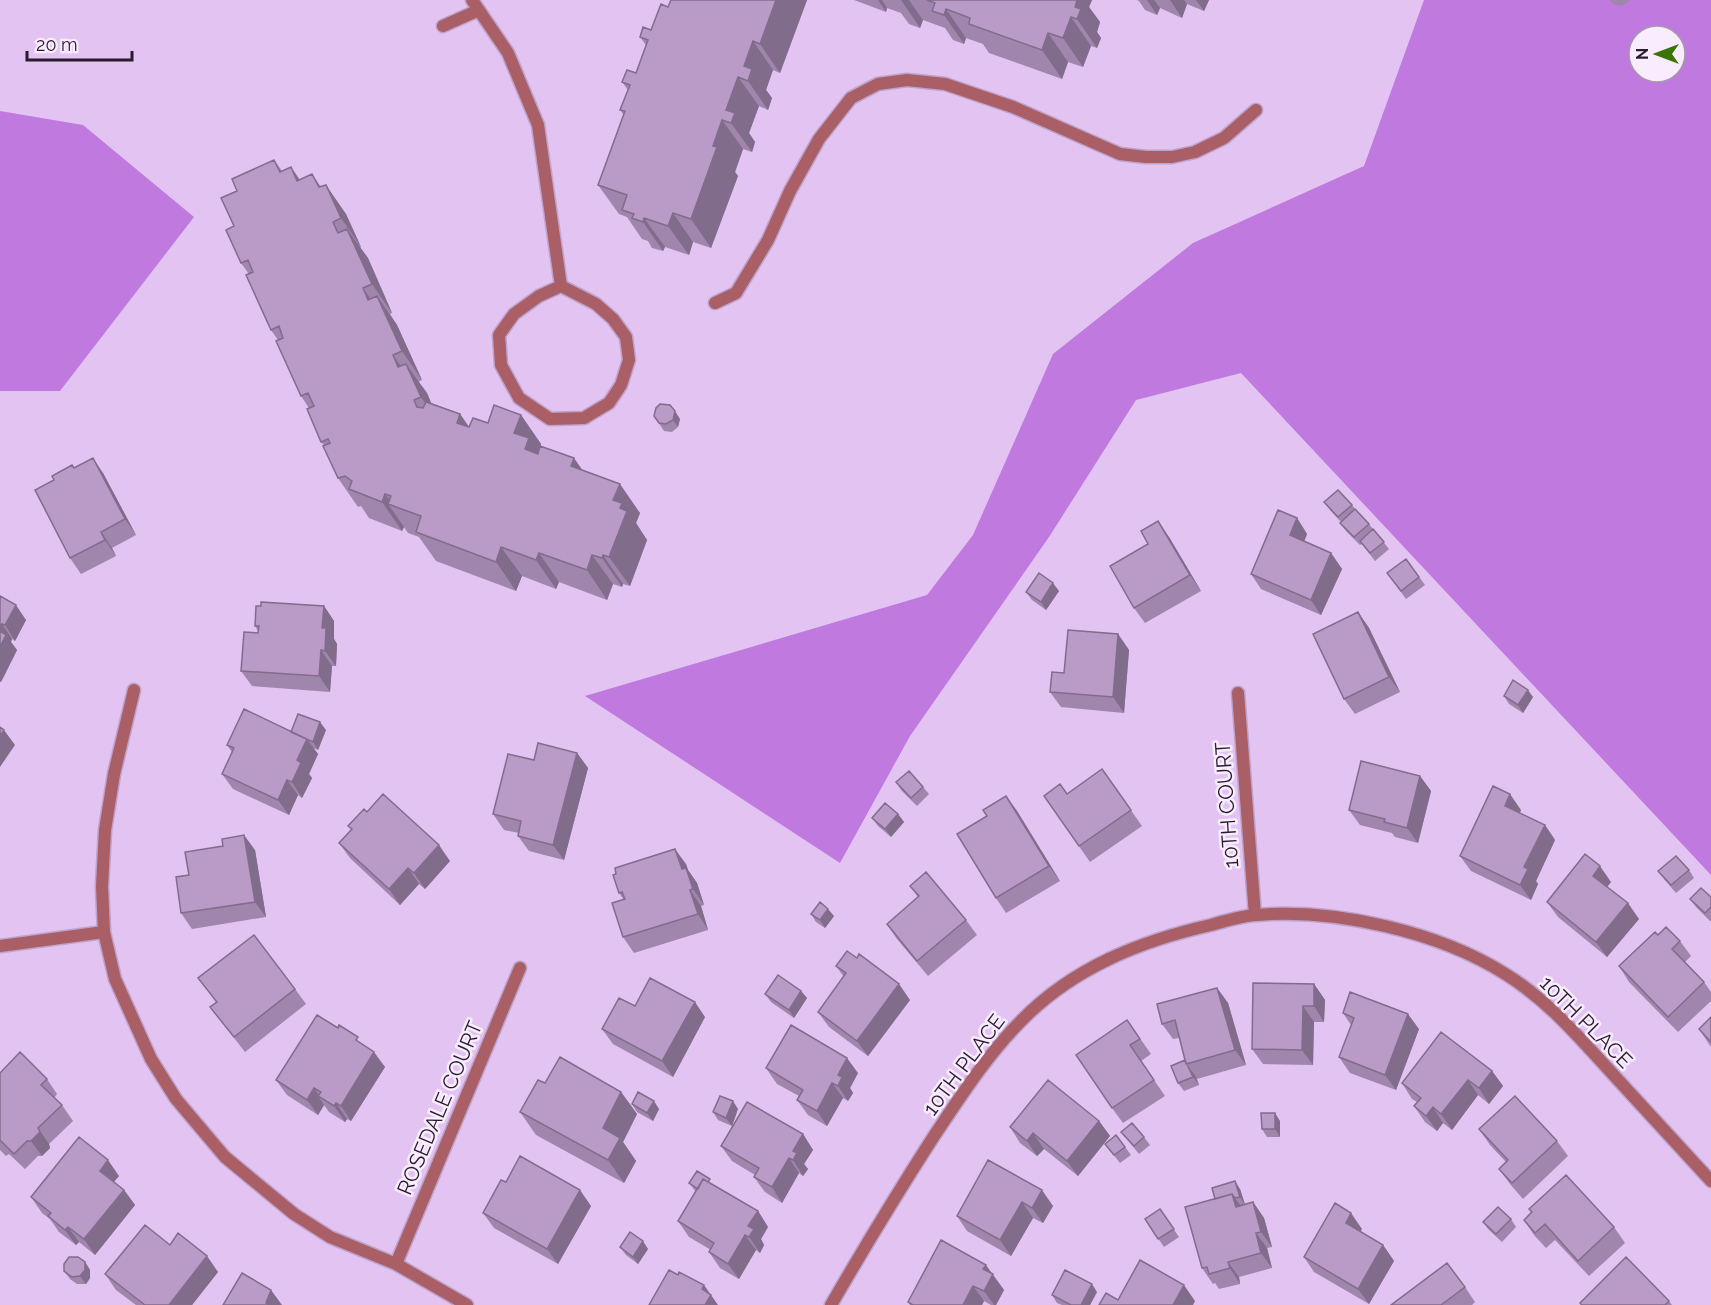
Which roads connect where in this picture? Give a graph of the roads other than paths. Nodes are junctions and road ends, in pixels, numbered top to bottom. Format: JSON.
{"nodes":[{"id":1,"x":476,"y":5,"type":"edge"},
{"id":2,"x":443,"y":26,"type":"dead end"},
{"id":3,"x":1256,"y":110,"type":"dead end"},
{"id":4,"x":561,"y":286,"type":"junction"},
{"id":5,"x":715,"y":303,"type":"dead end"},
{"id":6,"x":134,"y":690,"type":"dead end"},
{"id":7,"x":1238,"y":693,"type":"dead end"},
{"id":8,"x":1255,"y":915,"type":"junction"},
{"id":9,"x":104,"y":932,"type":"junction"},
{"id":10,"x":0,"y":946,"type":"edge"},
{"id":11,"x":520,"y":968,"type":"dead end"},
{"id":12,"x":1711,"y":1181,"type":"edge"},
{"id":13,"x":396,"y":1263,"type":"junction"},
{"id":14,"x":467,"y":1305,"type":"edge"},
{"id":15,"x":831,"y":1305,"type":"edge"}],
"edges":[{"from":1,"to":2,"type":"street"},
{"from":1,"to":4,"type":"street"},
{"from":3,"to":5,"type":"street"},
{"from":4,"to":4,"type":"street"},
{"from":6,"to":9,"type":"street"},
{"from":7,"to":8,"type":"street","name":"10TH COURT"},
{"from":8,"to":12,"type":"street","name":"10TH PLACE"},
{"from":8,"to":15,"type":"street","name":"10TH PLACE"},
{"from":9,"to":10,"type":"street"},
{"from":9,"to":13,"type":"street"},
{"from":11,"to":13,"type":"street","name":"ROSEDALE COURT"},
{"from":13,"to":14,"type":"street"}]}
